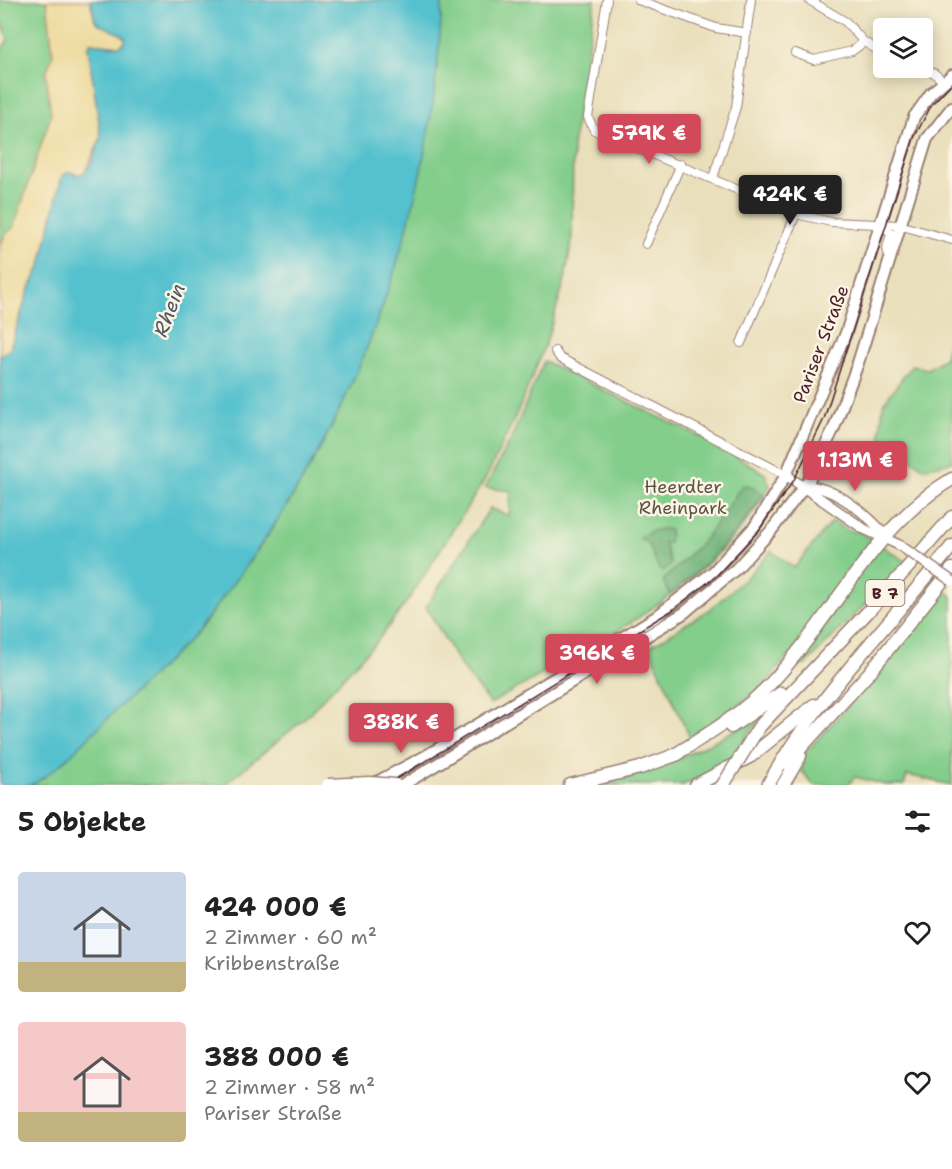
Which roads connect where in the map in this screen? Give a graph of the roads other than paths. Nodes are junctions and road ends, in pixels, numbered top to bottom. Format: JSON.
{"nodes":[{"id":1,"x":607,"y":0,"type":"edge"},
{"id":2,"x":638,"y":0,"type":"edge"},
{"id":3,"x":751,"y":0,"type":"edge"},
{"id":4,"x":810,"y":0,"type":"edge"},
{"id":5,"x":747,"y":33,"type":"junction"},
{"id":6,"x":864,"y":42,"type":"junction"},
{"id":7,"x":873,"y":47,"type":"edge"},
{"id":8,"x":795,"y":53,"type":"dead end"},
{"id":9,"x":933,"y":74,"type":"edge"},
{"id":10,"x":948,"y":79,"type":"edge"},
{"id":11,"x":952,"y":107,"type":"edge"},
{"id":12,"x":681,"y":164,"type":"junction"},
{"id":13,"x":713,"y":178,"type":"junction"},
{"id":14,"x":796,"y":214,"type":"junction"},
{"id":15,"x":880,"y":224,"type":"junction"},
{"id":16,"x":899,"y":225,"type":"junction"},
{"id":17,"x":952,"y":240,"type":"edge"},
{"id":18,"x":646,"y":244,"type":"dead end"},
{"id":19,"x":889,"y":258,"type":"junction"},
{"id":20,"x":741,"y":343,"type":"dead end"},
{"id":21,"x":555,"y":351,"type":"dead end"},
{"id":22,"x":786,"y":475,"type":"junction"},
{"id":23,"x":952,"y":479,"type":"edge"},
{"id":24,"x":805,"y":486,"type":"junction"},
{"id":25,"x":952,"y":517,"type":"edge"},
{"id":26,"x":886,"y":537,"type":"junction"},
{"id":27,"x":952,"y":546,"type":"edge"},
{"id":28,"x":952,"y":569,"type":"edge"},
{"id":29,"x":952,"y":581,"type":"edge"},
{"id":30,"x":815,"y":666,"type":"junction"},
{"id":31,"x":854,"y":666,"type":"junction"},
{"id":32,"x":816,"y":732,"type":"junction"},
{"id":33,"x":673,"y":756,"type":"junction"},
{"id":34,"x":393,"y":780,"type":"edge"},
{"id":35,"x":328,"y":785,"type":"edge"},
{"id":36,"x":370,"y":785,"type":"edge"},
{"id":37,"x":378,"y":785,"type":"edge"},
{"id":38,"x":403,"y":785,"type":"edge"},
{"id":39,"x":570,"y":785,"type":"edge"},
{"id":40,"x":696,"y":785,"type":"edge"},
{"id":41,"x":723,"y":785,"type":"edge"},
{"id":42,"x":768,"y":785,"type":"edge"},
{"id":43,"x":783,"y":785,"type":"edge"}],
"edges":[{"from":1,"to":12,"type":"street"},
{"from":2,"to":5,"type":"street"},
{"from":3,"to":5,"type":"street"},
{"from":4,"to":6,"type":"street"},
{"from":5,"to":13,"type":"street"},
{"from":6,"to":7,"type":"street"},
{"from":6,"to":8,"type":"street"},
{"from":9,"to":10,"type":"street"},
{"from":10,"to":15,"type":"main road"},
{"from":11,"to":16,"type":"main road","name":"Pariser Straße"},
{"from":12,"to":13,"type":"street"},
{"from":12,"to":18,"type":"street"},
{"from":13,"to":14,"type":"street"},
{"from":14,"to":15,"type":"street"},
{"from":14,"to":20,"type":"street"},
{"from":15,"to":16,"type":"street"},
{"from":15,"to":19,"type":"street","name":"Pariser Straße"},
{"from":15,"to":22,"type":"main road","name":"Pariser Straße"},
{"from":16,"to":17,"type":"street"},
{"from":16,"to":19,"type":"main road","name":"Pariser Straße"},
{"from":19,"to":24,"type":"main road","name":"Pariser Straße"},
{"from":21,"to":22,"type":"street"},
{"from":22,"to":24,"type":"street"},
{"from":22,"to":34,"type":"main road","name":"Pariser Straße"},
{"from":23,"to":26,"type":"highway"},
{"from":24,"to":26,"type":"street"},
{"from":24,"to":38,"type":"main road","name":"Pariser Straße"},
{"from":25,"to":30,"type":"highway","number":"B 7"},
{"from":26,"to":29,"type":"street","bridge":true},
{"from":26,"to":33,"type":"highway"},
{"from":27,"to":31,"type":"highway","number":"B 7"},
{"from":28,"to":32,"type":"highway"},
{"from":30,"to":33,"type":"highway"},
{"from":30,"to":41,"type":"highway","number":"B 7","bridge":true},
{"from":31,"to":40,"type":"highway"},
{"from":31,"to":42,"type":"highway","number":"B 7"},
{"from":32,"to":42,"type":"highway"},
{"from":32,"to":43,"type":"highway"},
{"from":33,"to":39,"type":"highway"},
{"from":34,"to":35,"type":"highway","bridge":true},
{"from":34,"to":36,"type":"main road","name":"Pariser Straße"},
{"from":34,"to":37,"type":"main road","name":"Pariser Straße"}]}
